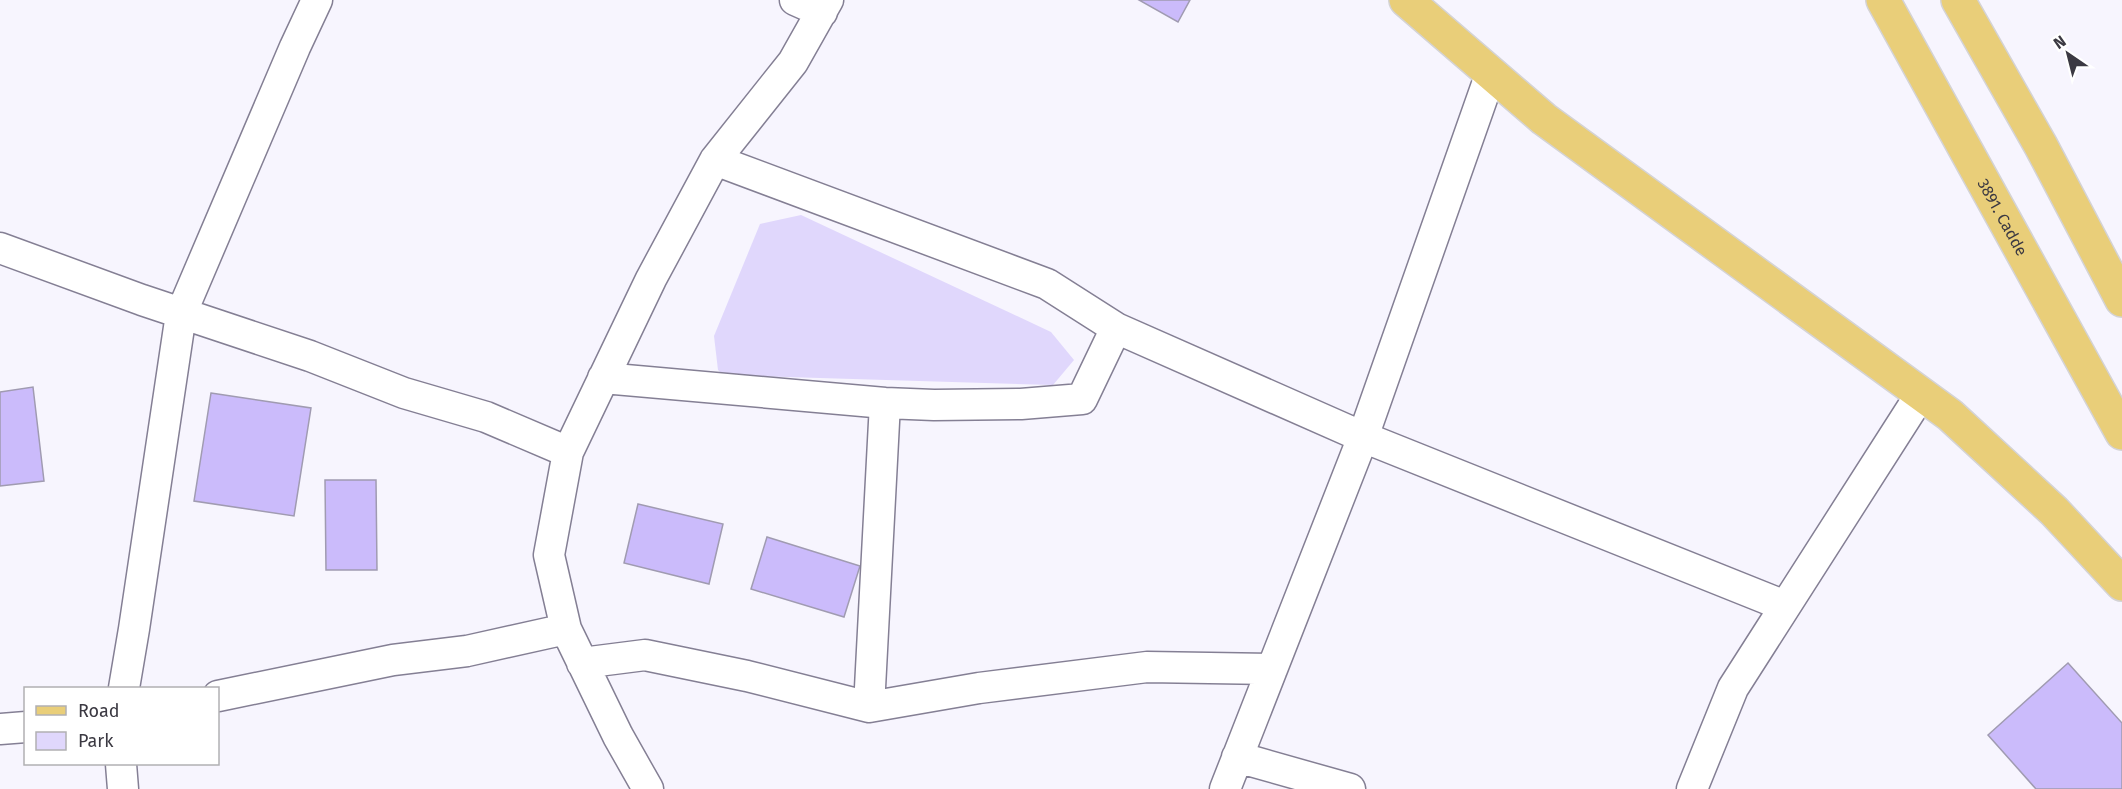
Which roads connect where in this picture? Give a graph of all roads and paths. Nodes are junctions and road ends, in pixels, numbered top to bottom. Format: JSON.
{"nodes":[{"id":1,"x":317,"y":0,"type":"edge"},
{"id":2,"x":795,"y":0,"type":"edge"},
{"id":3,"x":1406,"y":0,"type":"edge"},
{"id":4,"x":1883,"y":0,"type":"edge"},
{"id":5,"x":1958,"y":0,"type":"edge"},
{"id":6,"x":825,"y":6,"type":"edge"},
{"id":7,"x":1491,"y":73,"type":"junction"},
{"id":8,"x":714,"y":160,"type":"junction"},
{"id":9,"x":0,"y":248,"type":"edge"},
{"id":10,"x":2122,"y":300,"type":"edge"},
{"id":11,"x":181,"y":314,"type":"junction"},
{"id":12,"x":1116,"y":328,"type":"junction"},
{"id":13,"x":603,"y":378,"type":"junction"},
{"id":14,"x":1921,"y":394,"type":"junction"},
{"id":15,"x":885,"y":403,"type":"junction"},
{"id":16,"x":2122,"y":433,"type":"edge"},
{"id":17,"x":1363,"y":437,"type":"junction"},
{"id":18,"x":568,"y":452,"type":"junction"},
{"id":19,"x":2122,"y":584,"type":"edge"},
{"id":20,"x":1785,"y":606,"type":"junction"},
{"id":21,"x":566,"y":629,"type":"junction"},
{"id":22,"x":582,"y":663,"type":"junction"},
{"id":23,"x":1272,"y":669,"type":"junction"},
{"id":24,"x":124,"y":687,"type":"edge"},
{"id":25,"x":219,"y":696,"type":"edge"},
{"id":26,"x":869,"y":707,"type":"junction"},
{"id":27,"x":24,"y":727,"type":"edge"},
{"id":28,"x":0,"y":729,"type":"edge"},
{"id":29,"x":1238,"y":758,"type":"junction"},
{"id":30,"x":121,"y":765,"type":"edge"},
{"id":31,"x":123,"y":789,"type":"edge"},
{"id":32,"x":648,"y":789,"type":"edge"},
{"id":33,"x":1225,"y":789,"type":"edge"},
{"id":34,"x":1350,"y":789,"type":"edge"},
{"id":35,"x":1692,"y":789,"type":"edge"}],
"edges":[{"from":1,"to":11,"type":"street"},
{"from":2,"to":6,"type":"street"},
{"from":3,"to":7,"type":"main road"},
{"from":4,"to":16,"type":"main road","name":"3891. Cadde"},
{"from":5,"to":10,"type":"main road"},
{"from":6,"to":8,"type":"street"},
{"from":7,"to":14,"type":"main road"},
{"from":7,"to":17,"type":"street"},
{"from":8,"to":12,"type":"street"},
{"from":8,"to":13,"type":"street"},
{"from":9,"to":11,"type":"street"},
{"from":11,"to":18,"type":"street"},
{"from":11,"to":24,"type":"street"},
{"from":12,"to":15,"type":"street"},
{"from":12,"to":17,"type":"street"},
{"from":13,"to":15,"type":"street"},
{"from":13,"to":18,"type":"street"},
{"from":14,"to":19,"type":"main road"},
{"from":14,"to":20,"type":"street"},
{"from":15,"to":26,"type":"street"},
{"from":17,"to":20,"type":"street"},
{"from":17,"to":23,"type":"street"},
{"from":18,"to":21,"type":"street"},
{"from":20,"to":35,"type":"street"},
{"from":21,"to":22,"type":"street"},
{"from":21,"to":25,"type":"street"},
{"from":22,"to":26,"type":"street"},
{"from":22,"to":32,"type":"street"},
{"from":23,"to":26,"type":"street"},
{"from":23,"to":29,"type":"street"},
{"from":27,"to":28,"type":"street"},
{"from":29,"to":33,"type":"street"},
{"from":29,"to":34,"type":"street"},
{"from":30,"to":31,"type":"street"}]}
